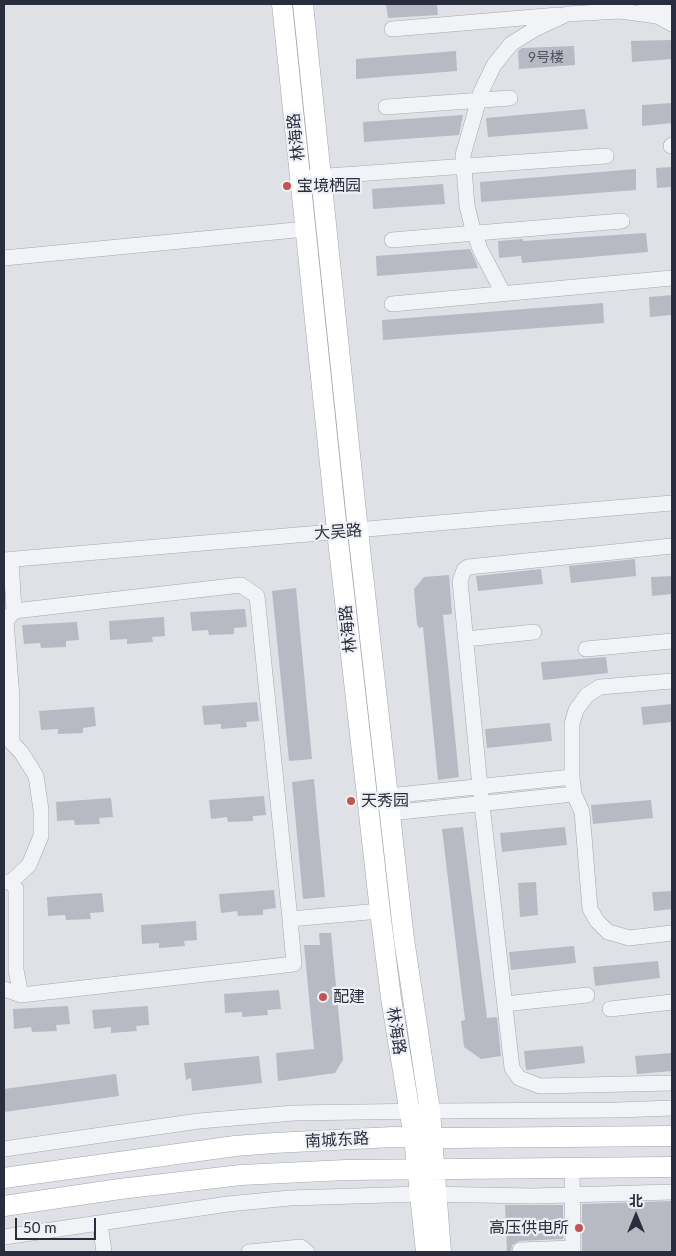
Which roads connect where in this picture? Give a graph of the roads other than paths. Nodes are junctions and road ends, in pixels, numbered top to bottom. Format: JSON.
{"nodes":[{"id":1,"x":282,"y":4,"type":"edge"},
{"id":2,"x":303,"y":4,"type":"edge"},
{"id":3,"x":590,"y":8,"type":"edge"},
{"id":4,"x":672,"y":8,"type":"edge"},
{"id":5,"x":620,"y":11,"type":"junction"},
{"id":6,"x":567,"y":14,"type":"junction"},
{"id":7,"x":672,"y":24,"type":"edge"},
{"id":8,"x":392,"y":29,"type":"dead end"},
{"id":9,"x":510,"y":98,"type":"dead end"},
{"id":10,"x":479,"y":100,"type":"junction"},
{"id":11,"x":386,"y":108,"type":"dead end"},
{"id":12,"x":606,"y":156,"type":"dead end"},
{"id":13,"x":463,"y":167,"type":"junction"},
{"id":14,"x":321,"y":177,"type":"junction"},
{"id":15,"x":300,"y":178,"type":"junction"},
{"id":16,"x":622,"y":221,"type":"dead end"},
{"id":17,"x":306,"y":229,"type":"junction"},
{"id":18,"x":475,"y":233,"type":"junction"},
{"id":19,"x":392,"y":240,"type":"dead end"},
{"id":20,"x":4,"y":258,"type":"edge"},
{"id":21,"x":672,"y":278,"type":"edge"},
{"id":22,"x":503,"y":293,"type":"junction"},
{"id":23,"x":392,"y":304,"type":"dead end"},
{"id":24,"x":672,"y":503,"type":"edge"},
{"id":25,"x":337,"y":531,"type":"junction"},
{"id":26,"x":358,"y":531,"type":"junction"},
{"id":27,"x":672,"y":546,"type":"edge"},
{"id":28,"x":7,"y":559,"type":"edge"},
{"id":29,"x":8,"y":618,"type":"edge"},
{"id":30,"x":534,"y":632,"type":"dead end"},
{"id":31,"x":466,"y":639,"type":"junction"},
{"id":32,"x":672,"y":641,"type":"edge"},
{"id":33,"x":586,"y":649,"type":"dead end"},
{"id":34,"x":672,"y":681,"type":"edge"},
{"id":35,"x":8,"y":743,"type":"edge"},
{"id":36,"x":572,"y":777,"type":"junction"},
{"id":37,"x":480,"y":787,"type":"junction"},
{"id":38,"x":574,"y":794,"type":"junction"},
{"id":39,"x":483,"y":803,"type":"junction"},
{"id":40,"x":389,"y":805,"type":"junction"},
{"id":41,"x":7,"y":882,"type":"edge"},
{"id":42,"x":380,"y":911,"type":"junction"},
{"id":43,"x":290,"y":919,"type":"junction"},
{"id":44,"x":672,"y":933,"type":"edge"},
{"id":45,"x":4,"y":990,"type":"edge"},
{"id":46,"x":21,"y":995,"type":"junction"},
{"id":47,"x":587,"y":995,"type":"dead end"},
{"id":48,"x":672,"y":1002,"type":"edge"},
{"id":49,"x":505,"y":1004,"type":"junction"},
{"id":50,"x":610,"y":1009,"type":"dead end"},
{"id":51,"x":672,"y":1083,"type":"edge"},
{"id":52,"x":672,"y":1108,"type":"edge"},
{"id":53,"x":430,"y":1110,"type":"junction"},
{"id":54,"x":409,"y":1111,"type":"junction"},
{"id":55,"x":672,"y":1136,"type":"edge"},
{"id":56,"x":423,"y":1138,"type":"junction"},
{"id":57,"x":4,"y":1149,"type":"edge"},
{"id":58,"x":672,"y":1167,"type":"edge"},
{"id":59,"x":572,"y":1168,"type":"junction"},
{"id":60,"x":426,"y":1170,"type":"junction"},
{"id":61,"x":289,"y":1172,"type":"junction"},
{"id":62,"x":4,"y":1178,"type":"edge"},
{"id":63,"x":672,"y":1192,"type":"edge"},
{"id":64,"x":428,"y":1194,"type":"junction"},
{"id":65,"x":572,"y":1195,"type":"junction"},
{"id":66,"x":290,"y":1198,"type":"junction"},
{"id":67,"x":4,"y":1206,"type":"edge"},
{"id":68,"x":100,"y":1223,"type":"junction"},
{"id":69,"x":4,"y":1237,"type":"edge"},
{"id":70,"x":520,"y":1250,"type":"dead end"},
{"id":71,"x":573,"y":1250,"type":"edge"},
{"id":72,"x":104,"y":1252,"type":"edge"},
{"id":73,"x":249,"y":1252,"type":"edge"},
{"id":74,"x":307,"y":1252,"type":"edge"},
{"id":75,"x":426,"y":1252,"type":"edge"},
{"id":76,"x":441,"y":1252,"type":"edge"}],
"edges":[{"from":1,"to":15,"type":"main road","name":"林海路"},
{"from":2,"to":14,"type":"main road","name":"林海路"},
{"from":3,"to":5,"type":"street"},
{"from":3,"to":6,"type":"street"},
{"from":4,"to":5,"type":"street"},
{"from":5,"to":7,"type":"street"},
{"from":6,"to":8,"type":"street"},
{"from":6,"to":10,"type":"street"},
{"from":9,"to":10,"type":"street"},
{"from":10,"to":11,"type":"street"},
{"from":10,"to":13,"type":"street"},
{"from":12,"to":13,"type":"street"},
{"from":13,"to":14,"type":"street"},
{"from":13,"to":18,"type":"street"},
{"from":14,"to":15,"type":"street"},
{"from":14,"to":26,"type":"main road","name":"林海路"},
{"from":15,"to":17,"type":"main road","name":"林海路"},
{"from":16,"to":18,"type":"street"},
{"from":17,"to":20,"type":"street"},
{"from":17,"to":25,"type":"main road","name":"林海路"},
{"from":18,"to":19,"type":"street"},
{"from":18,"to":22,"type":"street"},
{"from":21,"to":22,"type":"street"},
{"from":22,"to":23,"type":"street"},
{"from":24,"to":26,"type":"street","name":"大吴路"},
{"from":25,"to":26,"type":"street","name":"大吴路"},
{"from":25,"to":28,"type":"street","name":"大吴路"},
{"from":25,"to":42,"type":"main road","name":"林海路"},
{"from":26,"to":40,"type":"main road","name":"林海路"},
{"from":27,"to":31,"type":"street"},
{"from":28,"to":29,"type":"street"},
{"from":29,"to":35,"type":"street"},
{"from":29,"to":43,"type":"street"},
{"from":30,"to":31,"type":"street"},
{"from":31,"to":37,"type":"street"},
{"from":32,"to":33,"type":"street"},
{"from":34,"to":36,"type":"street"},
{"from":35,"to":41,"type":"street"},
{"from":36,"to":37,"type":"street"},
{"from":36,"to":38,"type":"street"},
{"from":37,"to":39,"type":"street"},
{"from":37,"to":40,"type":"street"},
{"from":38,"to":39,"type":"street"},
{"from":38,"to":44,"type":"street"},
{"from":39,"to":40,"type":"street"},
{"from":39,"to":49,"type":"street"},
{"from":40,"to":53,"type":"main road","name":"林海路"},
{"from":41,"to":46,"type":"street"},
{"from":42,"to":43,"type":"street"},
{"from":42,"to":54,"type":"main road","name":"林海路"},
{"from":43,"to":46,"type":"street"},
{"from":45,"to":46,"type":"street"},
{"from":47,"to":49,"type":"street"},
{"from":48,"to":50,"type":"street"},
{"from":49,"to":51,"type":"street"},
{"from":52,"to":53,"type":"street"},
{"from":53,"to":54,"type":"street"},
{"from":53,"to":56,"type":"main road","name":"林海路"},
{"from":54,"to":56,"type":"main road","name":"林海路"},
{"from":54,"to":57,"type":"street"},
{"from":55,"to":56,"type":"main road","name":"南城东路"},
{"from":56,"to":60,"type":"main road","name":"林海路"},
{"from":56,"to":62,"type":"main road","name":"南城东路"},
{"from":58,"to":59,"type":"main road","name":"南城东路"},
{"from":59,"to":60,"type":"main road","name":"南城东路"},
{"from":59,"to":65,"type":"street"},
{"from":60,"to":61,"type":"main road","name":"南城东路"},
{"from":60,"to":64,"type":"main road","name":"林海路"},
{"from":61,"to":66,"type":"street"},
{"from":61,"to":67,"type":"main road","name":"南城东路"},
{"from":63,"to":65,"type":"street"},
{"from":64,"to":65,"type":"street"},
{"from":64,"to":66,"type":"street"},
{"from":64,"to":75,"type":"main road","name":"林海路"},
{"from":64,"to":76,"type":"main road","name":"林海路"},
{"from":65,"to":71,"type":"street"},
{"from":66,"to":68,"type":"street"},
{"from":68,"to":69,"type":"street"},
{"from":68,"to":72,"type":"street"},
{"from":70,"to":71,"type":"street"},
{"from":73,"to":74,"type":"street"}]}
